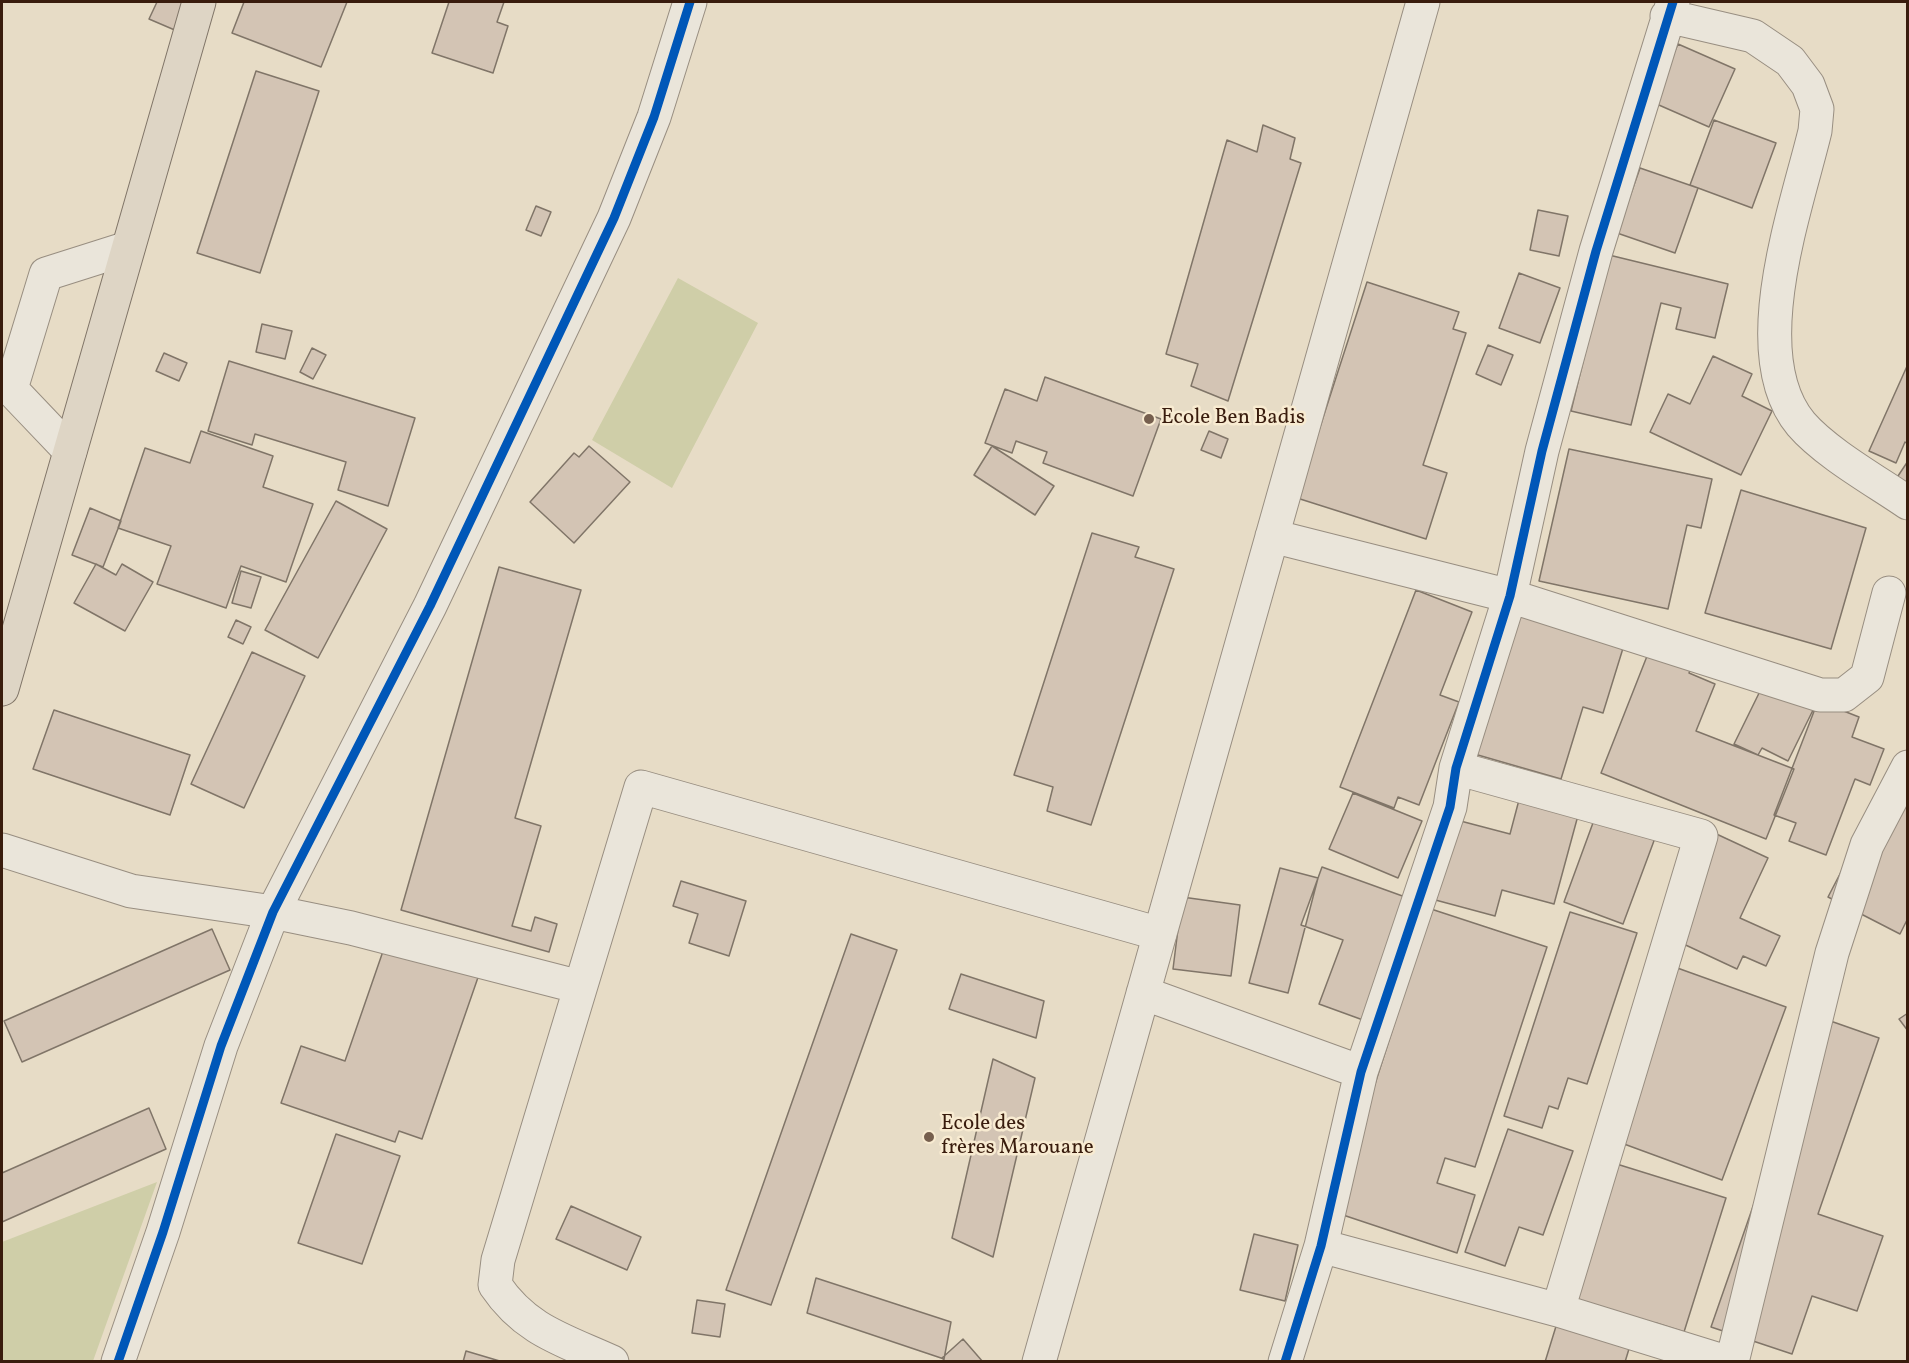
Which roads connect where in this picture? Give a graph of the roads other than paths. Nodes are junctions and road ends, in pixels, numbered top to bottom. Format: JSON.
{"nodes":[{"id":1,"x":199,"y":2,"type":"edge"},
{"id":2,"x":690,"y":2,"type":"edge"},
{"id":3,"x":1423,"y":2,"type":"edge"},
{"id":4,"x":1670,"y":9,"type":"edge"},
{"id":5,"x":128,"y":248,"type":"junction"},
{"id":6,"x":70,"y":451,"type":"junction"},
{"id":7,"x":1908,"y":503,"type":"edge"},
{"id":8,"x":1272,"y":536,"type":"junction"},
{"id":9,"x":1889,"y":593,"type":"dead end"},
{"id":10,"x":1509,"y":596,"type":"junction"},
{"id":11,"x":2,"y":688,"type":"edge"},
{"id":12,"x":1908,"y":767,"type":"edge"},
{"id":13,"x":1456,"y":768,"type":"junction"},
{"id":14,"x":2,"y":849,"type":"edge"},
{"id":15,"x":273,"y":912,"type":"junction"},
{"id":16,"x":1160,"y":934,"type":"junction"},
{"id":17,"x":580,"y":987,"type":"junction"},
{"id":18,"x":1143,"y":993,"type":"junction"},
{"id":19,"x":1360,"y":1072,"type":"junction"},
{"id":20,"x":1321,"y":1246,"type":"junction"},
{"id":21,"x":1558,"y":1310,"type":"junction"},
{"id":22,"x":118,"y":1362,"type":"edge"},
{"id":23,"x":612,"y":1362,"type":"edge"},
{"id":24,"x":1039,"y":1362,"type":"edge"},
{"id":25,"x":1285,"y":1362,"type":"edge"},
{"id":26,"x":1726,"y":1362,"type":"edge"},
{"id":27,"x":1732,"y":1362,"type":"edge"}],
"edges":[{"from":1,"to":5,"type":"main road"},
{"from":2,"to":15,"type":"street"},
{"from":3,"to":8,"type":"street"},
{"from":4,"to":7,"type":"street"},
{"from":4,"to":10,"type":"street"},
{"from":5,"to":6,"type":"main road"},
{"from":5,"to":6,"type":"street"},
{"from":6,"to":11,"type":"main road"},
{"from":8,"to":10,"type":"street"},
{"from":8,"to":16,"type":"street"},
{"from":9,"to":10,"type":"street"},
{"from":10,"to":13,"type":"street"},
{"from":12,"to":27,"type":"street"},
{"from":13,"to":19,"type":"street"},
{"from":13,"to":21,"type":"street"},
{"from":14,"to":15,"type":"street"},
{"from":15,"to":17,"type":"street"},
{"from":15,"to":22,"type":"street"},
{"from":16,"to":17,"type":"street"},
{"from":16,"to":18,"type":"street"},
{"from":17,"to":23,"type":"street"},
{"from":18,"to":19,"type":"street"},
{"from":18,"to":24,"type":"street"},
{"from":19,"to":20,"type":"street"},
{"from":20,"to":21,"type":"street"},
{"from":20,"to":25,"type":"street"},
{"from":21,"to":26,"type":"street"}]}
